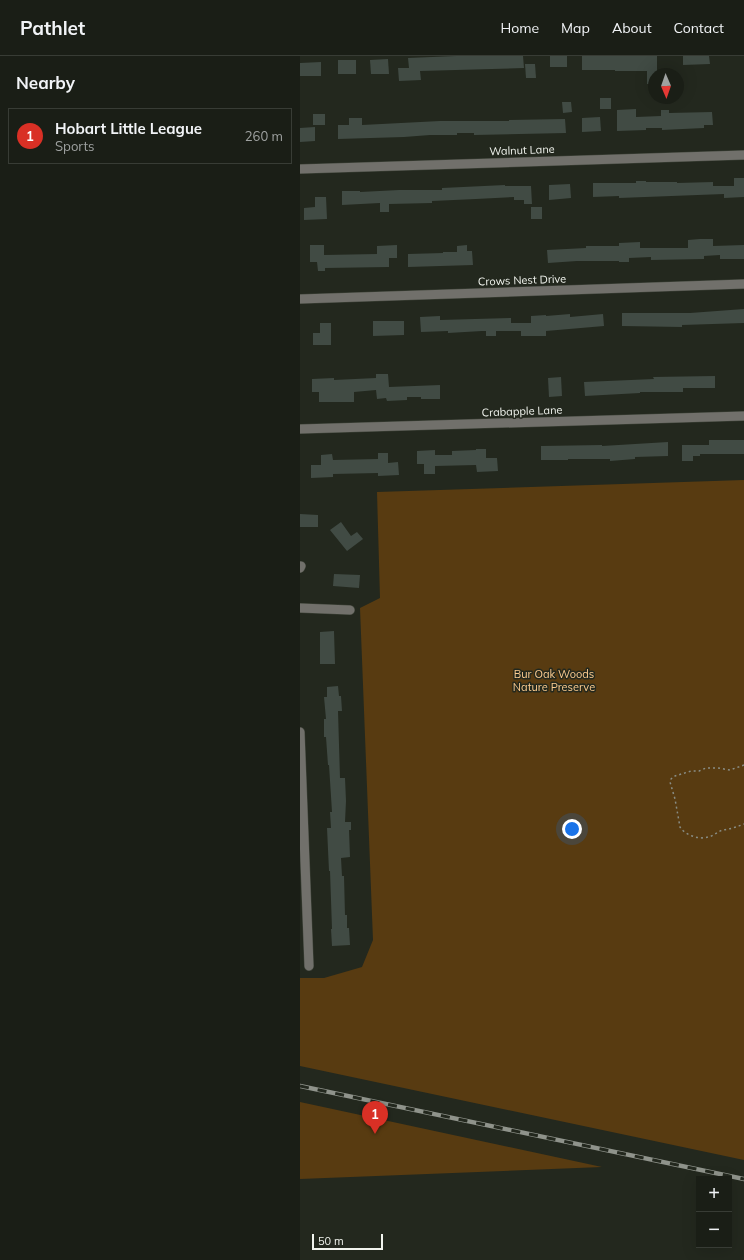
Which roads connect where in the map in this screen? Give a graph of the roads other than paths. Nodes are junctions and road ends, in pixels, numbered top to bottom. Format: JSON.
{"nodes":[{"id":1,"x":744,"y":155,"type":"edge"},
{"id":2,"x":300,"y":169,"type":"edge"},
{"id":3,"x":744,"y":284,"type":"edge"},
{"id":4,"x":300,"y":299,"type":"edge"},
{"id":5,"x":744,"y":416,"type":"edge"},
{"id":6,"x":300,"y":429,"type":"edge"},
{"id":7,"x":300,"y":608,"type":"edge"},
{"id":8,"x":350,"y":610,"type":"dead end"},
{"id":9,"x":300,"y":732,"type":"edge"},
{"id":10,"x":309,"y":966,"type":"dead end"}],
"edges":[{"from":1,"to":2,"type":"street","name":"Walnut Lane"},
{"from":3,"to":4,"type":"street","name":"Crows Nest Drive"},
{"from":5,"to":6,"type":"street","name":"Crabapple Lane"},
{"from":7,"to":8,"type":"street"},
{"from":9,"to":10,"type":"street"}]}
